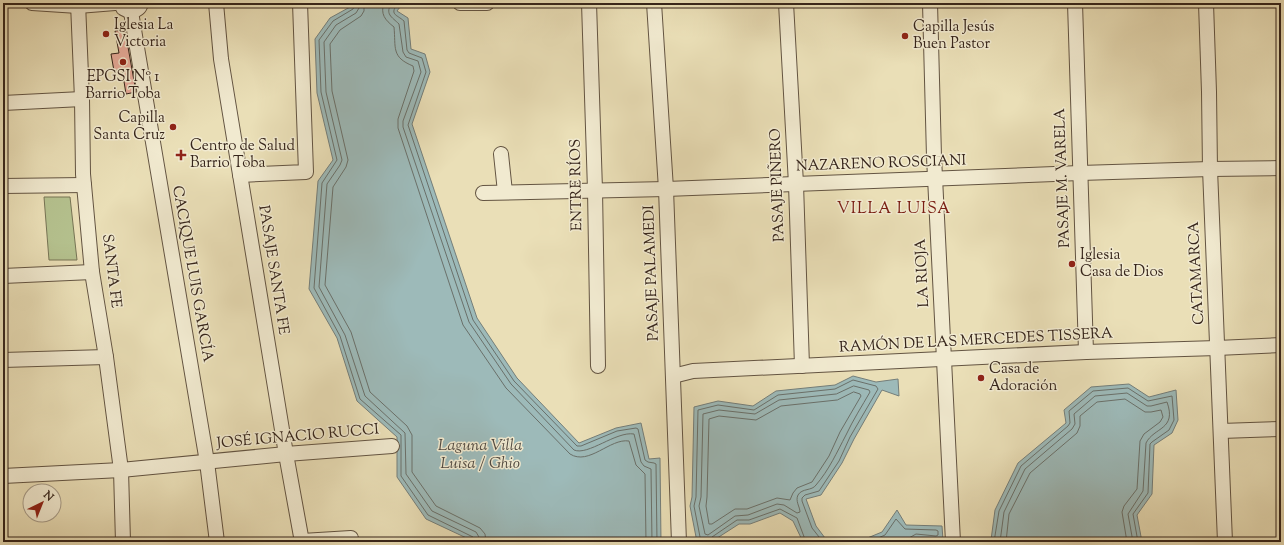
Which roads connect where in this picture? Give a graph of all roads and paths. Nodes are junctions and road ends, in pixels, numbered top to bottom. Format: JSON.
{"nodes":[{"id":1,"x":32,"y":3,"type":"edge"},
{"id":2,"x":115,"y":3,"type":"edge"},
{"id":3,"x":216,"y":3,"type":"edge"},
{"id":4,"x":300,"y":3,"type":"edge"},
{"id":5,"x":460,"y":3,"type":"edge"},
{"id":6,"x":487,"y":3,"type":"edge"},
{"id":7,"x":589,"y":3,"type":"edge"},
{"id":8,"x":654,"y":3,"type":"edge"},
{"id":9,"x":786,"y":3,"type":"edge"},
{"id":10,"x":930,"y":3,"type":"edge"},
{"id":11,"x":1075,"y":3,"type":"edge"},
{"id":12,"x":1206,"y":3,"type":"edge"},
{"id":13,"x":78,"y":4,"type":"edge"},
{"id":14,"x":130,"y":6,"type":"edge"},
{"id":15,"x":82,"y":99,"type":"junction"},
{"id":16,"x":3,"y":103,"type":"edge"},
{"id":17,"x":501,"y":154,"type":"dead end"},
{"id":18,"x":1281,"y":168,"type":"edge"},
{"id":19,"x":1210,"y":169,"type":"junction"},
{"id":20,"x":1080,"y":173,"type":"junction"},
{"id":21,"x":240,"y":175,"type":"junction"},
{"id":22,"x":936,"y":179,"type":"junction"},
{"id":23,"x":796,"y":184,"type":"junction"},
{"id":24,"x":84,"y":185,"type":"junction"},
{"id":25,"x":3,"y":186,"type":"edge"},
{"id":26,"x":666,"y":189,"type":"junction"},
{"id":27,"x":595,"y":190,"type":"junction"},
{"id":28,"x":505,"y":192,"type":"junction"},
{"id":29,"x":483,"y":193,"type":"dead end"},
{"id":30,"x":92,"y":272,"type":"junction"},
{"id":31,"x":3,"y":276,"type":"edge"},
{"id":32,"x":1281,"y":345,"type":"edge"},
{"id":33,"x":1218,"y":348,"type":"junction"},
{"id":34,"x":1086,"y":352,"type":"junction"},
{"id":35,"x":106,"y":357,"type":"junction"},
{"id":36,"x":945,"y":358,"type":"junction"},
{"id":37,"x":3,"y":360,"type":"edge"},
{"id":38,"x":598,"y":366,"type":"dead end"},
{"id":39,"x":802,"y":366,"type":"junction"},
{"id":40,"x":673,"y":376,"type":"junction"},
{"id":41,"x":1281,"y":429,"type":"edge"},
{"id":42,"x":1221,"y":431,"type":"junction"},
{"id":43,"x":392,"y":446,"type":"dead end"},
{"id":44,"x":286,"y":454,"type":"junction"},
{"id":45,"x":207,"y":462,"type":"junction"},
{"id":46,"x":121,"y":470,"type":"junction"},
{"id":47,"x":3,"y":476,"type":"edge"},
{"id":48,"x":351,"y":538,"type":"dead end"},
{"id":49,"x":123,"y":542,"type":"edge"},
{"id":50,"x":217,"y":542,"type":"edge"},
{"id":51,"x":302,"y":542,"type":"edge"},
{"id":52,"x":679,"y":542,"type":"edge"},
{"id":53,"x":953,"y":542,"type":"edge"},
{"id":54,"x":1225,"y":542,"type":"edge"}],
"edges":[{"from":1,"to":13,"type":"street"},
{"from":2,"to":13,"type":"street"},
{"from":3,"to":21,"type":"street","name":"PASAJE SANTA FE"},
{"from":4,"to":21,"type":"street"},
{"from":5,"to":6,"type":"street"},
{"from":7,"to":27,"type":"street","name":"ENTRE RÍOS"},
{"from":8,"to":26,"type":"street","name":"PASAJE PALAMEDI"},
{"from":9,"to":23,"type":"street","name":"PASAJE PIÑERO"},
{"from":10,"to":22,"type":"street","name":"LA RIOJA"},
{"from":11,"to":20,"type":"street","name":"PASAJE M. VARELA"},
{"from":12,"to":19,"type":"street","name":"CATAMARCA"},
{"from":13,"to":15,"type":"street","name":"SANTA FE"},
{"from":14,"to":45,"type":"street","name":"CACIQUE LUIS GARCÍA"},
{"from":15,"to":16,"type":"street"},
{"from":15,"to":24,"type":"street","name":"SANTA FE"},
{"from":17,"to":28,"type":"street"},
{"from":18,"to":19,"type":"street","name":"NAZARENO ROSCIANI"},
{"from":19,"to":20,"type":"street","name":"NAZARENO ROSCIANI"},
{"from":19,"to":33,"type":"street","name":"CATAMARCA"},
{"from":20,"to":22,"type":"street","name":"NAZARENO ROSCIANI"},
{"from":20,"to":34,"type":"street","name":"PASAJE M. VARELA"},
{"from":21,"to":44,"type":"street","name":"PASAJE SANTA FE"},
{"from":22,"to":23,"type":"street","name":"NAZARENO ROSCIANI"},
{"from":22,"to":36,"type":"street","name":"LA RIOJA"},
{"from":23,"to":26,"type":"street","name":"NAZARENO ROSCIANI"},
{"from":23,"to":39,"type":"street","name":"PASAJE PIÑERO"},
{"from":24,"to":25,"type":"street"},
{"from":24,"to":30,"type":"street","name":"SANTA FE"},
{"from":26,"to":27,"type":"street","name":"NAZARENO ROSCIANI"},
{"from":26,"to":40,"type":"street","name":"PASAJE PALAMEDI"},
{"from":27,"to":28,"type":"street","name":"NAZARENO ROSCIANI"},
{"from":27,"to":38,"type":"street","name":"ENTRE RÍOS"},
{"from":28,"to":29,"type":"street","name":"NAZARENO ROSCIANI"},
{"from":30,"to":31,"type":"street"},
{"from":30,"to":35,"type":"street","name":"SANTA FE"},
{"from":32,"to":33,"type":"street","name":"RAMÓN DE LAS MERCEDES TISSERA"},
{"from":33,"to":34,"type":"street","name":"RAMÓN DE LAS MERCEDES TISSERA"},
{"from":33,"to":42,"type":"street","name":"CATAMARCA"},
{"from":34,"to":36,"type":"street","name":"RAMÓN DE LAS MERCEDES TISSERA"},
{"from":35,"to":37,"type":"street"},
{"from":35,"to":46,"type":"street","name":"SANTA FE"},
{"from":36,"to":39,"type":"street","name":"RAMÓN DE LAS MERCEDES TISSERA"},
{"from":36,"to":53,"type":"street","name":"LA RIOJA"},
{"from":39,"to":40,"type":"street","name":"RAMÓN DE LAS MERCEDES TISSERA"},
{"from":40,"to":52,"type":"street","name":"PASAJE PALAMEDI"},
{"from":41,"to":42,"type":"street"},
{"from":42,"to":54,"type":"street","name":"CATAMARCA"},
{"from":43,"to":44,"type":"street","name":"JOSÉ IGNACIO RUCCI"},
{"from":44,"to":45,"type":"street","name":"JOSÉ IGNACIO RUCCI"},
{"from":44,"to":51,"type":"street","name":"PASAJE SANTA FE"},
{"from":45,"to":46,"type":"street"},
{"from":45,"to":50,"type":"street","name":"CACIQUE LUIS GARCÍA"},
{"from":46,"to":47,"type":"street"},
{"from":46,"to":49,"type":"street","name":"SANTA FE"},
{"from":48,"to":51,"type":"street"}]}
